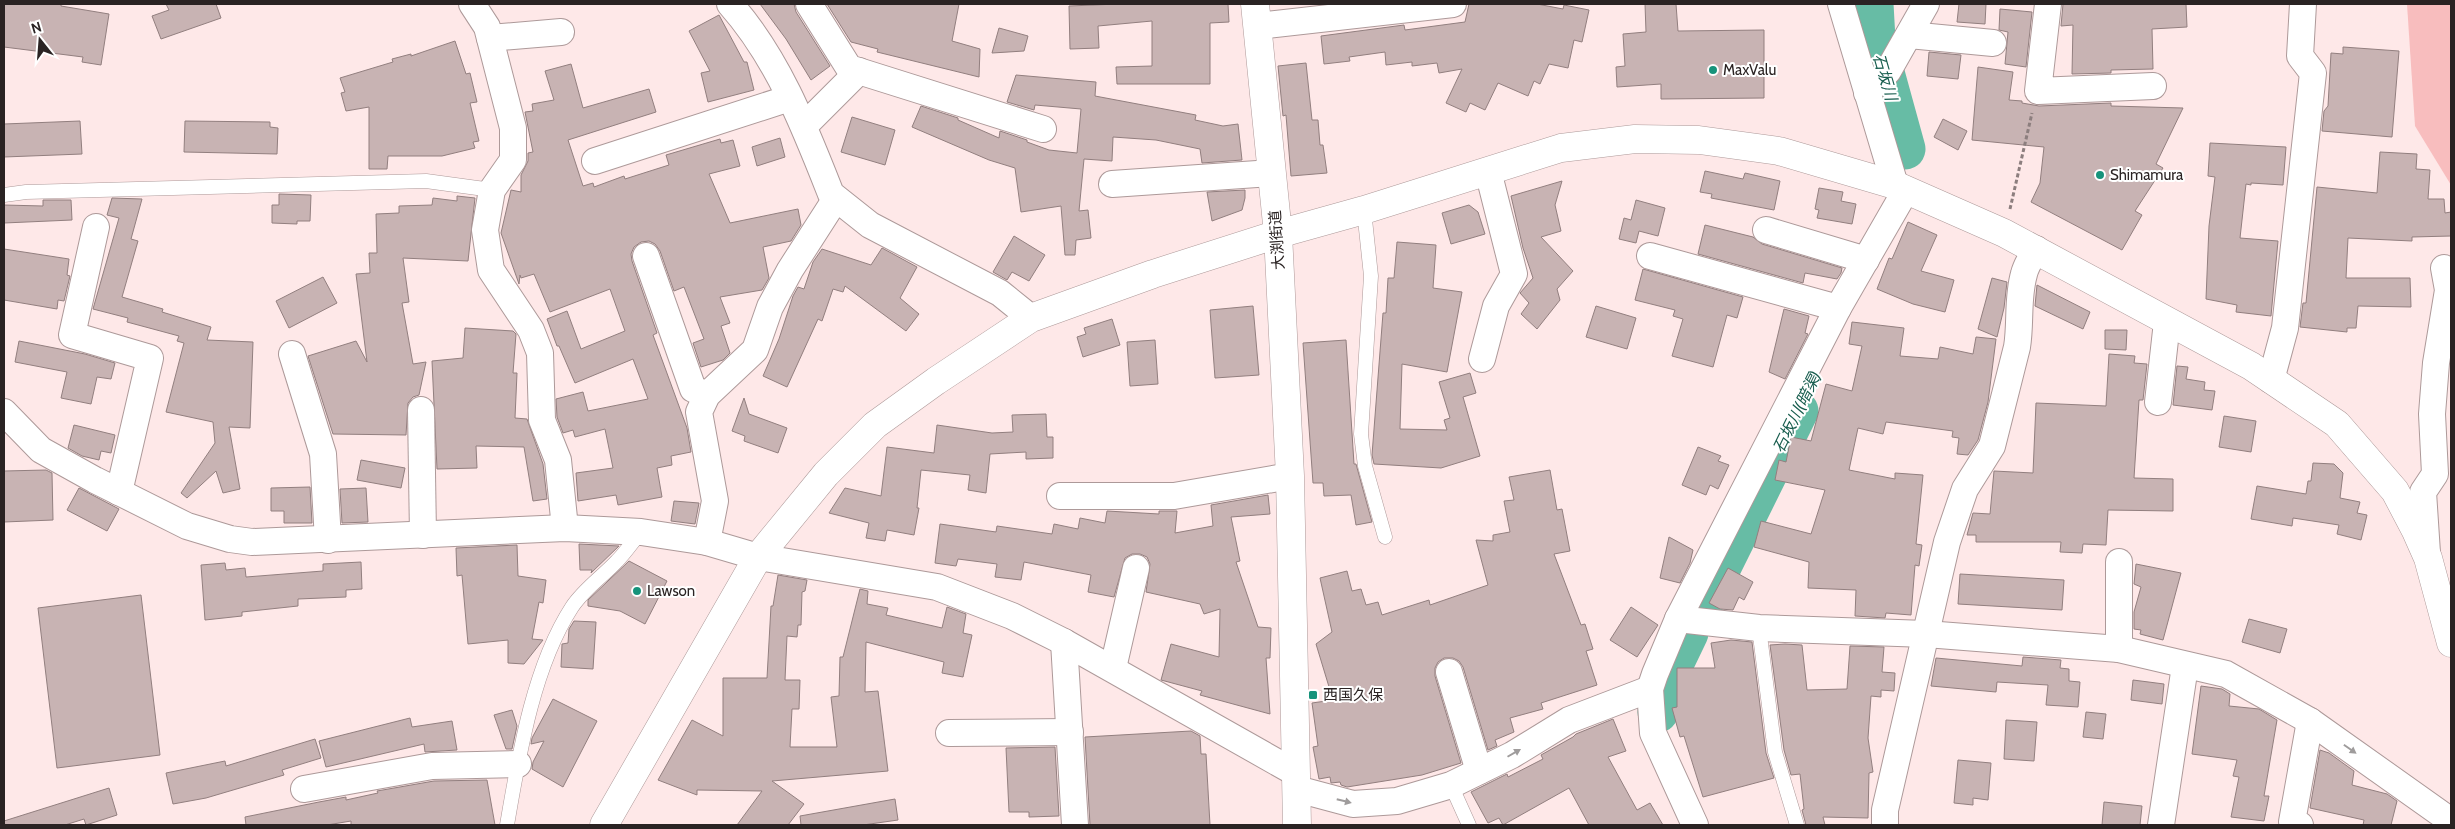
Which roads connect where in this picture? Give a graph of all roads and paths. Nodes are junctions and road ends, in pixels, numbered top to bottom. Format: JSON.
{"nodes":[{"id":1,"x":472,"y":4,"type":"edge"},
{"id":2,"x":730,"y":4,"type":"edge"},
{"id":3,"x":809,"y":4,"type":"edge"},
{"id":4,"x":1453,"y":4,"type":"edge"},
{"id":5,"x":1841,"y":4,"type":"edge"},
{"id":6,"x":1926,"y":4,"type":"edge"},
{"id":7,"x":2048,"y":4,"type":"edge"},
{"id":8,"x":2303,"y":4,"type":"edge"},
{"id":9,"x":1256,"y":15,"type":"edge"},
{"id":10,"x":560,"y":32,"type":"dead end"},
{"id":11,"x":1909,"y":35,"type":"junction"},
{"id":12,"x":490,"y":38,"type":"junction"},
{"id":13,"x":1993,"y":43,"type":"dead end"},
{"id":14,"x":858,"y":71,"type":"junction"},
{"id":15,"x":1878,"y":82,"type":"junction"},
{"id":16,"x":2153,"y":86,"type":"dead end"},
{"id":17,"x":2038,"y":91,"type":"junction"},
{"id":18,"x":790,"y":98,"type":"junction"},
{"id":19,"x":804,"y":126,"type":"junction"},
{"id":20,"x":1043,"y":129,"type":"dead end"},
{"id":21,"x":595,"y":161,"type":"dead end"},
{"id":22,"x":1488,"y":171,"type":"junction"},
{"id":23,"x":1272,"y":173,"type":"junction"},
{"id":24,"x":1112,"y":184,"type":"dead end"},
{"id":25,"x":1900,"y":188,"type":"junction"},
{"id":26,"x":492,"y":190,"type":"junction"},
{"id":27,"x":4,"y":195,"type":"edge"},
{"id":28,"x":835,"y":200,"type":"junction"},
{"id":29,"x":1364,"y":210,"type":"junction"},
{"id":30,"x":96,"y":227,"type":"dead end"},
{"id":31,"x":1766,"y":230,"type":"dead end"},
{"id":32,"x":2004,"y":233,"type":"junction"},
{"id":33,"x":1278,"y":234,"type":"junction"},
{"id":34,"x":2036,"y":249,"type":"junction"},
{"id":35,"x":646,"y":256,"type":"dead end"},
{"id":36,"x":1650,"y":256,"type":"dead end"},
{"id":37,"x":1866,"y":260,"type":"junction"},
{"id":38,"x":2444,"y":268,"type":"dead end"},
{"id":39,"x":1838,"y":308,"type":"junction"},
{"id":40,"x":1031,"y":318,"type":"junction"},
{"id":41,"x":2167,"y":322,"type":"junction"},
{"id":42,"x":2444,"y":352,"type":"edge"},
{"id":43,"x":292,"y":354,"type":"dead end"},
{"id":44,"x":1482,"y":358,"type":"dead end"},
{"id":45,"x":2272,"y":380,"type":"junction"},
{"id":46,"x":707,"y":395,"type":"junction"},
{"id":47,"x":2158,"y":402,"type":"dead end"},
{"id":48,"x":422,"y":410,"type":"dead end"},
{"id":49,"x":4,"y":412,"type":"edge"},
{"id":50,"x":1290,"y":476,"type":"junction"},
{"id":51,"x":119,"y":492,"type":"junction"},
{"id":52,"x":1060,"y":496,"type":"dead end"},
{"id":53,"x":565,"y":528,"type":"junction"},
{"id":54,"x":641,"y":532,"type":"junction"},
{"id":55,"x":423,"y":535,"type":"junction"},
{"id":56,"x":1385,"y":538,"type":"dead end"},
{"id":57,"x":328,"y":540,"type":"junction"},
{"id":58,"x":707,"y":542,"type":"junction"},
{"id":59,"x":758,"y":557,"type":"junction"},
{"id":60,"x":2428,"y":558,"type":"junction"},
{"id":61,"x":2119,"y":562,"type":"dead end"},
{"id":62,"x":1136,"y":568,"type":"dead end"},
{"id":63,"x":1678,"y":620,"type":"junction"},
{"id":64,"x":1758,"y":628,"type":"junction"},
{"id":65,"x":1926,"y":634,"type":"junction"},
{"id":66,"x":1064,"y":642,"type":"junction"},
{"id":67,"x":2451,"y":643,"type":"edge"},
{"id":68,"x":2118,"y":649,"type":"junction"},
{"id":69,"x":2185,"y":666,"type":"junction"},
{"id":70,"x":1112,"y":668,"type":"junction"},
{"id":71,"x":1450,"y":672,"type":"dead end"},
{"id":72,"x":1650,"y":689,"type":"junction"},
{"id":73,"x":2310,"y":721,"type":"junction"},
{"id":74,"x":1070,"y":732,"type":"junction"},
{"id":75,"x":949,"y":733,"type":"dead end"},
{"id":76,"x":518,"y":764,"type":"junction"},
{"id":77,"x":1479,"y":771,"type":"junction"},
{"id":78,"x":1296,"y":781,"type":"junction"},
{"id":79,"x":1450,"y":785,"type":"junction"},
{"id":80,"x":304,"y":789,"type":"dead end"},
{"id":81,"x":2451,"y":821,"type":"edge"},
{"id":82,"x":507,"y":825,"type":"edge"},
{"id":83,"x":604,"y":825,"type":"edge"},
{"id":84,"x":1075,"y":825,"type":"edge"},
{"id":85,"x":1297,"y":825,"type":"edge"},
{"id":86,"x":1469,"y":825,"type":"edge"},
{"id":87,"x":1695,"y":825,"type":"edge"},
{"id":88,"x":1797,"y":825,"type":"edge"},
{"id":89,"x":1885,"y":825,"type":"edge"},
{"id":90,"x":2161,"y":825,"type":"edge"},
{"id":91,"x":2300,"y":825,"type":"edge"}],
"edges":[{"from":1,"to":12,"type":"street"},
{"from":2,"to":18,"type":"street"},
{"from":3,"to":14,"type":"street"},
{"from":4,"to":9,"type":"street"},
{"from":5,"to":15,"type":"street"},
{"from":6,"to":11,"type":"street"},
{"from":7,"to":17,"type":"street"},
{"from":8,"to":45,"type":"street"},
{"from":9,"to":23,"type":"street","name":"大渕街道"},
{"from":10,"to":12,"type":"street"},
{"from":11,"to":13,"type":"street"},
{"from":11,"to":15,"type":"street"},
{"from":12,"to":26,"type":"street"},
{"from":14,"to":19,"type":"street"},
{"from":14,"to":20,"type":"street"},
{"from":15,"to":25,"type":"street"},
{"from":16,"to":17,"type":"street"},
{"from":17,"to":32,"type":"path"},
{"from":18,"to":19,"type":"street"},
{"from":18,"to":21,"type":"street"},
{"from":19,"to":28,"type":"street"},
{"from":22,"to":25,"type":"street"},
{"from":22,"to":29,"type":"street"},
{"from":22,"to":44,"type":"street"},
{"from":23,"to":24,"type":"street"},
{"from":23,"to":33,"type":"street","name":"大渕街道"},
{"from":25,"to":32,"type":"street"},
{"from":25,"to":37,"type":"street"},
{"from":26,"to":27,"type":"lane"},
{"from":26,"to":53,"type":"street"},
{"from":28,"to":40,"type":"street"},
{"from":28,"to":46,"type":"street"},
{"from":29,"to":33,"type":"street"},
{"from":29,"to":56,"type":"lane"},
{"from":30,"to":51,"type":"street"},
{"from":31,"to":37,"type":"street"},
{"from":32,"to":34,"type":"street"},
{"from":33,"to":40,"type":"street"},
{"from":33,"to":50,"type":"street","name":"大渕街道"},
{"from":34,"to":41,"type":"street"},
{"from":34,"to":65,"type":"street"},
{"from":35,"to":46,"type":"street"},
{"from":36,"to":39,"type":"street"},
{"from":37,"to":39,"type":"street"},
{"from":38,"to":42,"type":"street"},
{"from":39,"to":63,"type":"street"},
{"from":40,"to":59,"type":"street"},
{"from":41,"to":45,"type":"street"},
{"from":41,"to":47,"type":"street"},
{"from":42,"to":60,"type":"street"},
{"from":43,"to":57,"type":"street"},
{"from":45,"to":60,"type":"street"},
{"from":46,"to":58,"type":"street"},
{"from":48,"to":55,"type":"street"},
{"from":49,"to":51,"type":"street"},
{"from":50,"to":52,"type":"street"},
{"from":50,"to":78,"type":"street","name":"大渕街道"},
{"from":51,"to":57,"type":"street"},
{"from":53,"to":54,"type":"street"},
{"from":53,"to":55,"type":"street"},
{"from":54,"to":58,"type":"street"},
{"from":54,"to":76,"type":"lane"},
{"from":55,"to":57,"type":"street"},
{"from":58,"to":59,"type":"street"},
{"from":59,"to":66,"type":"street"},
{"from":59,"to":83,"type":"street"},
{"from":60,"to":67,"type":"street"},
{"from":61,"to":68,"type":"street"},
{"from":62,"to":70,"type":"street"},
{"from":63,"to":64,"type":"street"},
{"from":63,"to":72,"type":"street"},
{"from":64,"to":65,"type":"street"},
{"from":64,"to":88,"type":"lane"},
{"from":65,"to":68,"type":"street"},
{"from":65,"to":89,"type":"street"},
{"from":66,"to":70,"type":"street"},
{"from":66,"to":74,"type":"street"},
{"from":68,"to":69,"type":"street"},
{"from":69,"to":73,"type":"street"},
{"from":69,"to":90,"type":"street"},
{"from":70,"to":78,"type":"street"},
{"from":71,"to":77,"type":"street"},
{"from":77,"to":72,"type":"street","one_way":true},
{"from":72,"to":87,"type":"street"},
{"from":73,"to":81,"type":"street","one_way":true},
{"from":73,"to":91,"type":"street"},
{"from":74,"to":75,"type":"street"},
{"from":74,"to":84,"type":"street"},
{"from":76,"to":80,"type":"street"},
{"from":76,"to":82,"type":"lane"},
{"from":77,"to":79,"type":"street"},
{"from":78,"to":79,"type":"street","one_way":true},
{"from":78,"to":85,"type":"street","name":"大渕街道"},
{"from":79,"to":86,"type":"lane"}]}
